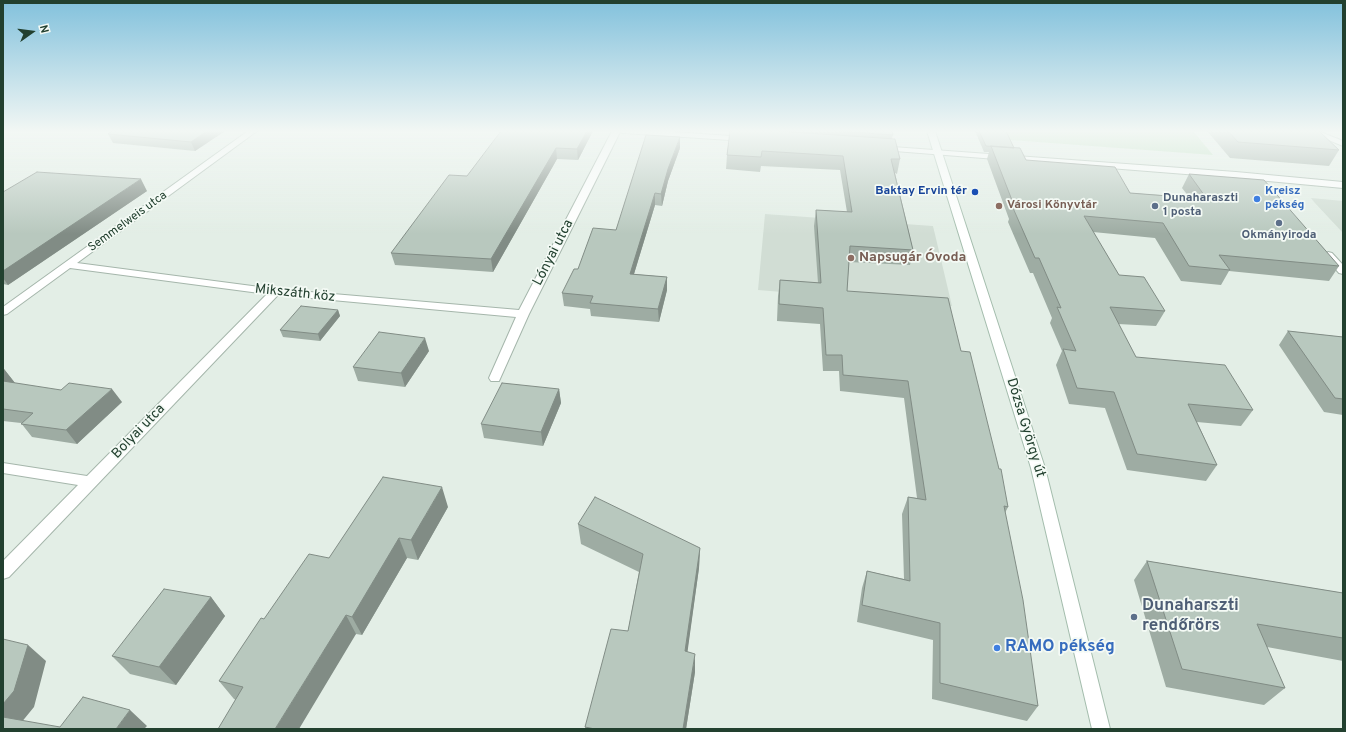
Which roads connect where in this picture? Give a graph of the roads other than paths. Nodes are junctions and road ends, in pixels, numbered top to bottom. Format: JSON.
{"nodes":[{"id":1,"x":206,"y":165,"type":"edge"},
{"id":2,"x":598,"y":165,"type":"edge"},
{"id":3,"x":942,"y":165,"type":"edge"},
{"id":4,"x":1108,"y":165,"type":"edge"},
{"id":5,"x":1260,"y":177,"type":"junction"},
{"id":6,"x":1343,"y":185,"type":"edge"},
{"id":7,"x":1270,"y":188,"type":"edge"},
{"id":8,"x":1322,"y":248,"type":"edge"},
{"id":9,"x":69,"y":265,"type":"junction"},
{"id":10,"x":1343,"y":271,"type":"edge"},
{"id":11,"x":275,"y":292,"type":"junction"},
{"id":12,"x":3,"y":312,"type":"edge"},
{"id":13,"x":522,"y":314,"type":"junction"},
{"id":14,"x":495,"y":378,"type":"dead end"},
{"id":15,"x":3,"y":468,"type":"edge"},
{"id":16,"x":90,"y":482,"type":"junction"},
{"id":17,"x":3,"y":572,"type":"edge"},
{"id":18,"x":1101,"y":729,"type":"edge"}],
"edges":[{"from":1,"to":9,"type":"street","name":"Semmelweis utca"},
{"from":2,"to":13,"type":"street","name":"Lónyai utca"},
{"from":3,"to":18,"type":"street","name":"Dózsa György út"},
{"from":4,"to":5,"type":"street"},
{"from":5,"to":6,"type":"street"},
{"from":5,"to":7,"type":"street"},
{"from":8,"to":10,"type":"street"},
{"from":9,"to":11,"type":"street","name":"Mikszáth köz"},
{"from":9,"to":12,"type":"street","name":"Semmelweis utca"},
{"from":11,"to":13,"type":"street","name":"Mikszáth köz"},
{"from":11,"to":16,"type":"street","name":"Bolyai utca"},
{"from":13,"to":14,"type":"street","name":"Lónyai utca"},
{"from":15,"to":16,"type":"street"},
{"from":16,"to":17,"type":"street","name":"Bolyai utca"}]}
